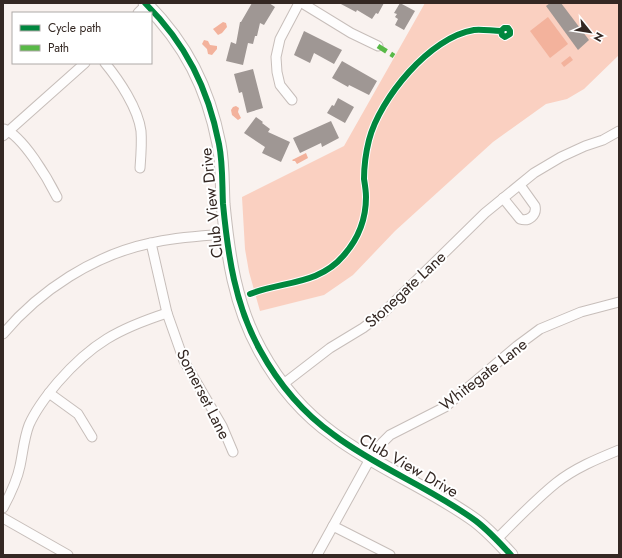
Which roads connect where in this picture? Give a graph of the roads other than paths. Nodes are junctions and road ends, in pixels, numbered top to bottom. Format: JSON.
{"nodes":[{"id":1,"x":300,"y":3,"type":"edge"},
{"id":2,"x":152,"y":13,"type":"edge"},
{"id":3,"x":378,"y":46,"type":"dead end"},
{"id":4,"x":84,"y":64,"type":"edge"},
{"id":5,"x":106,"y":64,"type":"edge"},
{"id":6,"x":292,"y":100,"type":"dead end"},
{"id":7,"x":5,"y":132,"type":"edge"},
{"id":8,"x":618,"y":133,"type":"edge"},
{"id":9,"x":140,"y":168,"type":"dead end"},
{"id":10,"x":520,"y":185,"type":"junction"},
{"id":11,"x":57,"y":197,"type":"dead end"},
{"id":12,"x":503,"y":198,"type":"junction"},
{"id":13,"x":226,"y":234,"type":"junction"},
{"id":14,"x":151,"y":243,"type":"junction"},
{"id":15,"x":619,"y":302,"type":"edge"},
{"id":16,"x":167,"y":313,"type":"junction"},
{"id":17,"x":3,"y":334,"type":"edge"},
{"id":18,"x":282,"y":386,"type":"junction"},
{"id":19,"x":49,"y":393,"type":"junction"},
{"id":20,"x":92,"y":437,"type":"dead end"},
{"id":21,"x":619,"y":450,"type":"edge"},
{"id":22,"x":233,"y":452,"type":"dead end"},
{"id":23,"x":370,"y":459,"type":"junction"},
{"id":24,"x":3,"y":508,"type":"edge"},
{"id":25,"x":3,"y":518,"type":"edge"},
{"id":26,"x":333,"y":526,"type":"junction"},
{"id":27,"x":498,"y":539,"type":"junction"},
{"id":28,"x":68,"y":555,"type":"edge"},
{"id":29,"x":317,"y":555,"type":"edge"},
{"id":30,"x":390,"y":555,"type":"edge"},
{"id":31,"x":512,"y":555,"type":"edge"}],
"edges":[{"from":1,"to":3,"type":"street"},
{"from":1,"to":6,"type":"street"},
{"from":2,"to":13,"type":"street","name":"Club View Drive"},
{"from":4,"to":7,"type":"street"},
{"from":5,"to":9,"type":"street"},
{"from":7,"to":11,"type":"street"},
{"from":8,"to":10,"type":"street","name":"Stonegate Lane"},
{"from":10,"to":12,"type":"street","name":"Stonegate Lane"},
{"from":10,"to":12,"type":"street"},
{"from":12,"to":18,"type":"street","name":"Stonegate Lane"},
{"from":13,"to":14,"type":"street"},
{"from":13,"to":18,"type":"street","name":"Club View Drive"},
{"from":14,"to":16,"type":"street","name":"Somerset Lane"},
{"from":14,"to":17,"type":"street"},
{"from":15,"to":23,"type":"street","name":"Whitegate Lane"},
{"from":16,"to":19,"type":"street"},
{"from":16,"to":22,"type":"street","name":"Somerset Lane"},
{"from":18,"to":23,"type":"street","name":"Club View Drive"},
{"from":19,"to":20,"type":"street"},
{"from":19,"to":24,"type":"street"},
{"from":21,"to":27,"type":"street"},
{"from":23,"to":26,"type":"street","name":"Whitegate Lane"},
{"from":23,"to":27,"type":"street","name":"Club View Drive"},
{"from":25,"to":28,"type":"street"},
{"from":26,"to":29,"type":"street","name":"Whitegate Lane"},
{"from":26,"to":30,"type":"street"},
{"from":27,"to":31,"type":"street","name":"Club View Drive"}]}
